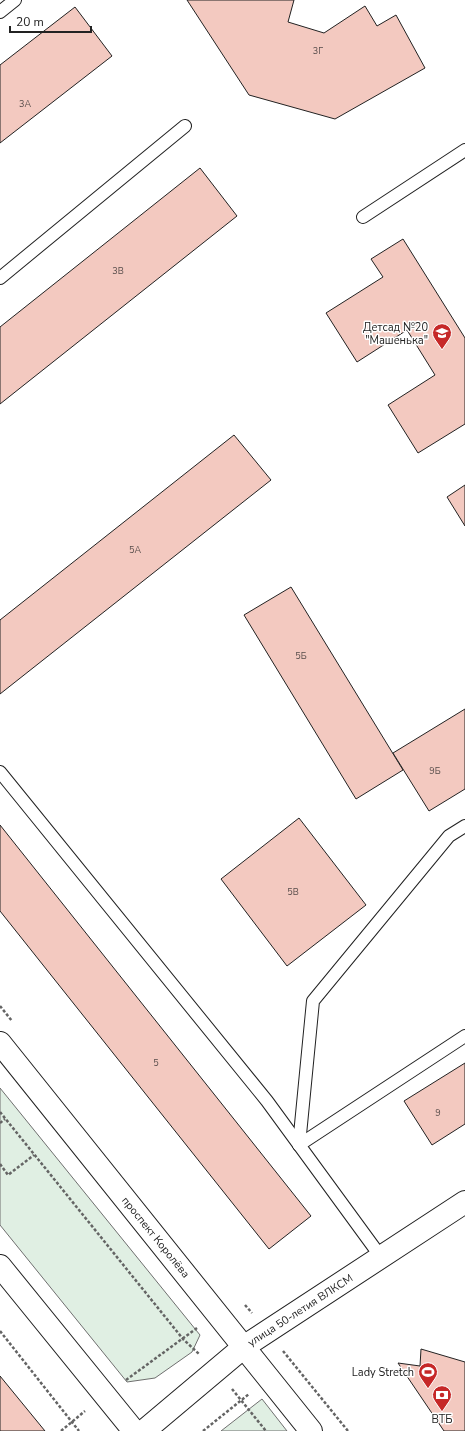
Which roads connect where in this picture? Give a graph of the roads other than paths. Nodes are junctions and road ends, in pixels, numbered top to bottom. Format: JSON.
{"nodes":[{"id":1,"x":15,"y":0,"type":"edge"},
{"id":2,"x":0,"y":12,"type":"edge"},
{"id":3,"x":185,"y":126,"type":"dead end"},
{"id":4,"x":465,"y":150,"type":"edge"},
{"id":5,"x":363,"y":217,"type":"dead end"},
{"id":6,"x":0,"y":278,"type":"edge"},
{"id":7,"x":0,"y":772,"type":"edge"},
{"id":8,"x":465,"y":826,"type":"edge"},
{"id":9,"x":465,"y":1036,"type":"edge"},
{"id":10,"x":0,"y":1043,"type":"edge"},
{"id":11,"x":299,"y":1145,"type":"junction"},
{"id":12,"x":465,"y":1202,"type":"edge"},
{"id":13,"x":381,"y":1257,"type":"junction"},
{"id":14,"x":0,"y":1266,"type":"edge"},
{"id":15,"x":245,"y":1346,"type":"junction"},
{"id":16,"x":134,"y":1431,"type":"edge"},
{"id":17,"x":144,"y":1431,"type":"edge"},
{"id":18,"x":311,"y":1431,"type":"edge"}],
"edges":[{"from":1,"to":2,"type":"lane"},
{"from":3,"to":6,"type":"lane"},
{"from":4,"to":5,"type":"lane"},
{"from":7,"to":11,"type":"lane"},
{"from":8,"to":11,"type":"lane"},
{"from":9,"to":11,"type":"lane"},
{"from":10,"to":15,"type":"main road","name":"проспект Королёва"},
{"from":11,"to":13,"type":"lane"},
{"from":12,"to":13,"type":"main road","name":"улица 50-летия ВЛКСМ"},
{"from":13,"to":15,"type":"main road","name":"улица 50-летия ВЛКСМ"},
{"from":14,"to":16,"type":"main road"},
{"from":15,"to":17,"type":"main road","name":"улица 50-летия ВЛКСМ"},
{"from":15,"to":18,"type":"main road","name":"проспект Королёва"}]}
